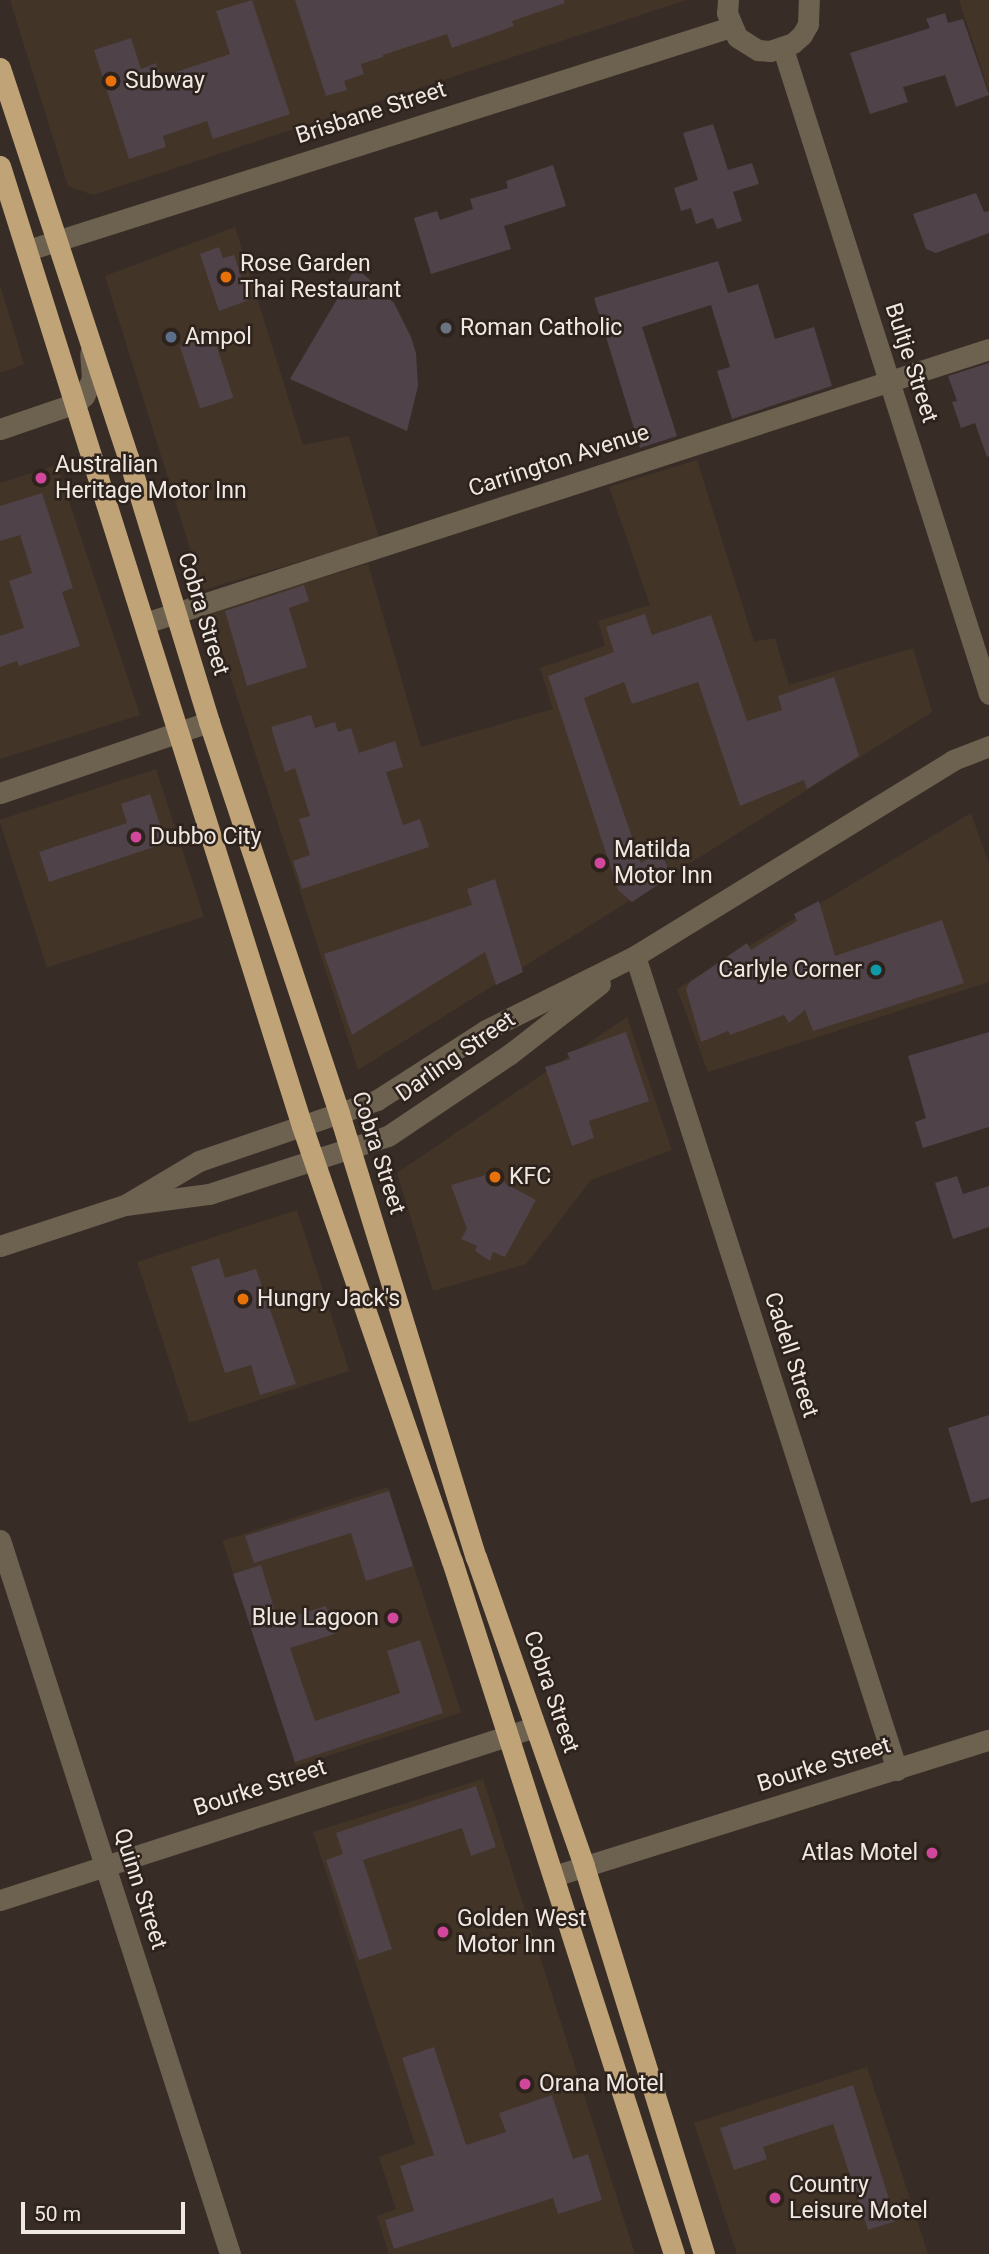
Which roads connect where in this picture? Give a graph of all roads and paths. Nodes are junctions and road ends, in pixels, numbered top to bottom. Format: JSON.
{"nodes":[{"id":1,"x":728,"y":0,"type":"edge"},
{"id":2,"x":809,"y":0,"type":"edge"},
{"id":3,"x":731,"y":27,"type":"junction"},
{"id":4,"x":783,"y":49,"type":"junction"},
{"id":5,"x":0,"y":68,"type":"edge"},
{"id":6,"x":0,"y":166,"type":"edge"},
{"id":7,"x":57,"y":240,"type":"junction"},
{"id":8,"x":28,"y":250,"type":"junction"},
{"id":9,"x":80,"y":310,"type":"junction"},
{"id":10,"x":989,"y":349,"type":"edge"},
{"id":11,"x":889,"y":382,"type":"junction"},
{"id":12,"x":76,"y":402,"type":"junction"},
{"id":13,"x":0,"y":429,"type":"edge"},
{"id":14,"x":174,"y":614,"type":"junction"},
{"id":15,"x":145,"y":623,"type":"junction"},
{"id":16,"x":989,"y":694,"type":"edge"},
{"id":17,"x":209,"y":722,"type":"junction"},
{"id":18,"x":179,"y":732,"type":"junction"},
{"id":19,"x":989,"y":746,"type":"edge"},
{"id":20,"x":0,"y":793,"type":"edge"},
{"id":21,"x":635,"y":956,"type":"junction"},
{"id":22,"x":338,"y":1113,"type":"junction"},
{"id":23,"x":302,"y":1126,"type":"junction"},
{"id":24,"x":349,"y":1148,"type":"junction"},
{"id":25,"x":314,"y":1160,"type":"junction"},
{"id":26,"x":125,"y":1205,"type":"junction"},
{"id":27,"x":0,"y":1246,"type":"edge"},
{"id":28,"x":0,"y":1539,"type":"edge"},
{"id":29,"x":535,"y":1727,"type":"junction"},
{"id":30,"x":508,"y":1736,"type":"junction"},
{"id":31,"x":989,"y":1740,"type":"edge"},
{"id":32,"x":897,"y":1770,"type":"junction"},
{"id":33,"x":105,"y":1866,"type":"junction"},
{"id":34,"x":584,"y":1866,"type":"junction"},
{"id":35,"x":554,"y":1876,"type":"junction"},
{"id":36,"x":0,"y":1900,"type":"edge"},
{"id":37,"x":230,"y":2254,"type":"edge"},
{"id":38,"x":674,"y":2254,"type":"edge"},
{"id":39,"x":704,"y":2254,"type":"edge"}],
"edges":[{"from":1,"to":3,"type":"street"},
{"from":2,"to":4,"type":"street"},
{"from":3,"to":4,"type":"street"},
{"from":3,"to":7,"type":"street","name":"Brisbane Street"},
{"from":4,"to":11,"type":"street","name":"Bultje Street"},
{"from":5,"to":7,"type":"highway","name":"Cobra Street"},
{"from":6,"to":8,"type":"highway"},
{"from":7,"to":8,"type":"street","name":"Brisbane Street"},
{"from":7,"to":9,"type":"highway","name":"Cobra Street"},
{"from":8,"to":12,"type":"highway"},
{"from":9,"to":12,"type":"street"},
{"from":9,"to":14,"type":"highway","name":"Cobra Street"},
{"from":10,"to":11,"type":"street","name":"Carrington Avenue"},
{"from":11,"to":14,"type":"street","name":"Carrington Avenue"},
{"from":11,"to":16,"type":"street","name":"Bultje Street"},
{"from":12,"to":13,"type":"street"},
{"from":12,"to":15,"type":"highway"},
{"from":14,"to":15,"type":"street","name":"Carrington Avenue"},
{"from":14,"to":17,"type":"highway","name":"Cobra Street"},
{"from":15,"to":18,"type":"highway"},
{"from":17,"to":18,"type":"street"},
{"from":17,"to":22,"type":"highway","name":"Cobra Street"},
{"from":18,"to":20,"type":"street"},
{"from":18,"to":23,"type":"highway"},
{"from":19,"to":21,"type":"street","name":"Darling Street"},
{"from":21,"to":22,"type":"street","name":"Darling Street"},
{"from":21,"to":24,"type":"street","name":"Darling Street"},
{"from":21,"to":32,"type":"street","name":"Cadell Street"},
{"from":22,"to":23,"type":"street","name":"Darling Street"},
{"from":22,"to":24,"type":"highway","name":"Cobra Street"},
{"from":23,"to":25,"type":"highway"},
{"from":23,"to":26,"type":"street","name":"Darling Street"},
{"from":24,"to":25,"type":"street","name":"Darling Street"},
{"from":24,"to":29,"type":"highway","name":"Cobra Street"},
{"from":25,"to":26,"type":"street","name":"Darling Street"},
{"from":25,"to":30,"type":"highway"},
{"from":26,"to":27,"type":"street","name":"Darling Street"},
{"from":28,"to":33,"type":"street","name":"Quinn Street"},
{"from":29,"to":30,"type":"street","name":"Bourke Street"},
{"from":29,"to":34,"type":"highway","name":"Cobra Street"},
{"from":30,"to":33,"type":"street","name":"Bourke Street"},
{"from":30,"to":35,"type":"highway"},
{"from":31,"to":32,"type":"street","name":"Bourke Street"},
{"from":32,"to":34,"type":"street","name":"Bourke Street"},
{"from":33,"to":36,"type":"street","name":"Bourke Street"},
{"from":33,"to":37,"type":"street","name":"Quinn Street"},
{"from":34,"to":35,"type":"street","name":"Bourke Street"},
{"from":34,"to":39,"type":"highway","name":"Cobra Street"},
{"from":35,"to":38,"type":"highway"}]}
